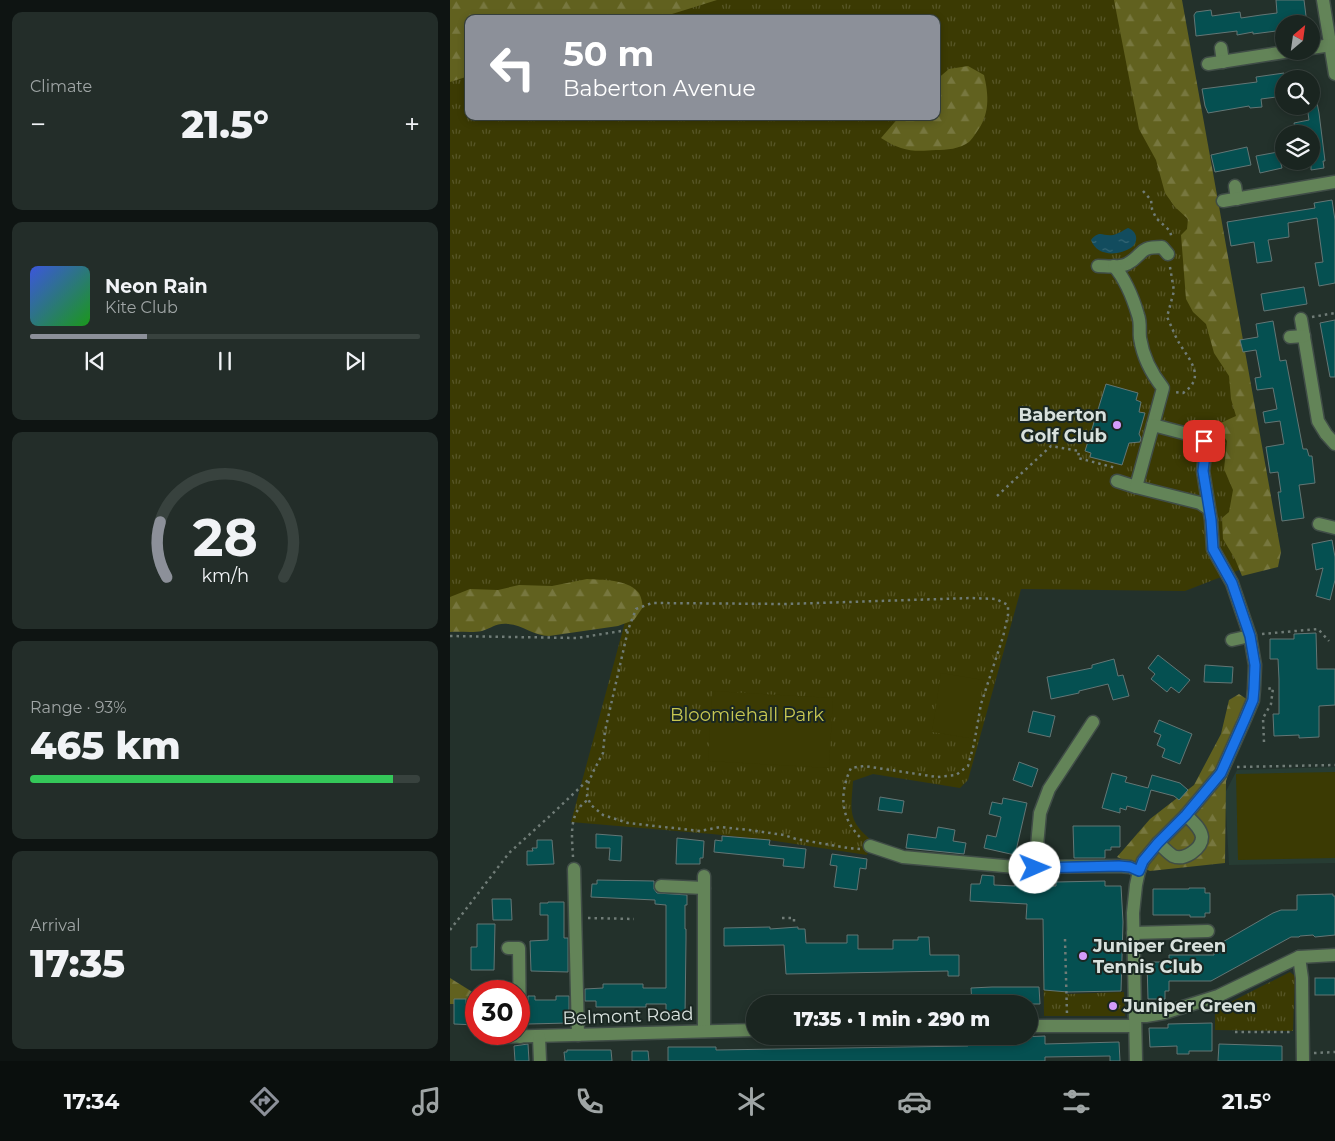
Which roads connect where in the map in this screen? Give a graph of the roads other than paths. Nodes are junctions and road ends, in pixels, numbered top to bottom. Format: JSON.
{"nodes":[{"id":1,"x":1323,"y":0,"type":"edge"},
{"id":2,"x":1331,"y":45,"type":"junction"},
{"id":3,"x":1320,"y":47,"type":"edge"},
{"id":4,"x":1221,"y":48,"type":"dead end"},
{"id":5,"x":1275,"y":54,"type":"edge"},
{"id":6,"x":1222,"y":62,"type":"junction"},
{"id":7,"x":1208,"y":64,"type":"dead end"},
{"id":8,"x":1335,"y":74,"type":"edge"},
{"id":9,"x":1335,"y":182,"type":"edge"},
{"id":10,"x":1223,"y":201,"type":"dead end"},
{"id":11,"x":1168,"y":254,"type":"road end"},
{"id":12,"x":1098,"y":266,"type":"dead end"},
{"id":13,"x":1120,"y":268,"type":"junction"},
{"id":14,"x":1301,"y":319,"type":"road end"},
{"id":15,"x":1304,"y":336,"type":"junction"},
{"id":16,"x":1290,"y":337,"type":"dead end"},
{"id":17,"x":1153,"y":425,"type":"junction"},
{"id":18,"x":1335,"y":444,"type":"edge"},
{"id":19,"x":1117,"y":481,"type":"road end"},
{"id":20,"x":1136,"y":486,"type":"junction"},
{"id":21,"x":1209,"y":509,"type":"junction"},
{"id":22,"x":1250,"y":636,"type":"junction"},
{"id":23,"x":1232,"y":640,"type":"dead end"},
{"id":24,"x":1093,"y":722,"type":"dead end"},
{"id":25,"x":1186,"y":815,"type":"junction"},
{"id":26,"x":1158,"y":843,"type":"junction"},
{"id":27,"x":870,"y":846,"type":"dead end"},
{"id":28,"x":1035,"y":868,"type":"junction"},
{"id":29,"x":574,"y":869,"type":"road end"},
{"id":30,"x":1139,"y":871,"type":"junction"},
{"id":31,"x":661,"y":886,"type":"dead end"},
{"id":32,"x":1208,"y":932,"type":"dead end"},
{"id":33,"x":1134,"y":933,"type":"junction"},
{"id":34,"x":508,"y":948,"type":"dead end"},
{"id":35,"x":1335,"y":955,"type":"edge"},
{"id":36,"x":1299,"y":957,"type":"junction"},
{"id":37,"x":519,"y":980,"type":"edge"},
{"id":38,"x":1135,"y":1021,"type":"junction"},
{"id":39,"x":1038,"y":1026,"type":"edge"},
{"id":40,"x":746,"y":1030,"type":"edge"},
{"id":41,"x":704,"y":1031,"type":"junction"},
{"id":42,"x":578,"y":1035,"type":"junction"},
{"id":43,"x":530,"y":1037,"type":"edge"},
{"id":44,"x":540,"y":1037,"type":"junction"},
{"id":45,"x":1303,"y":1057,"type":"edge"},
{"id":46,"x":540,"y":1061,"type":"edge"},
{"id":47,"x":1136,"y":1061,"type":"edge"}],
"edges":[{"from":1,"to":2,"type":"street"},
{"from":2,"to":3,"type":"street"},
{"from":2,"to":8,"type":"street"},
{"from":4,"to":6,"type":"street"},
{"from":5,"to":6,"type":"street"},
{"from":6,"to":7,"type":"street"},
{"from":9,"to":10,"type":"street"},
{"from":11,"to":13,"type":"street"},
{"from":12,"to":13,"type":"street"},
{"from":13,"to":17,"type":"street"},
{"from":14,"to":15,"type":"street"},
{"from":15,"to":16,"type":"street"},
{"from":15,"to":18,"type":"street"},
{"from":17,"to":20,"type":"street"},
{"from":17,"to":21,"type":"street"},
{"from":19,"to":20,"type":"street"},
{"from":20,"to":21,"type":"street"},
{"from":21,"to":22,"type":"street"},
{"from":22,"to":23,"type":"street"},
{"from":22,"to":25,"type":"street"},
{"from":24,"to":28,"type":"street"},
{"from":25,"to":26,"type":"street"},
{"from":25,"to":26,"type":"street"},
{"from":26,"to":30,"type":"street"},
{"from":27,"to":28,"type":"street"},
{"from":28,"to":30,"type":"street"},
{"from":29,"to":42,"type":"street"},
{"from":30,"to":33,"type":"street"},
{"from":31,"to":41,"type":"street"},
{"from":32,"to":33,"type":"street"},
{"from":33,"to":38,"type":"street"},
{"from":34,"to":37,"type":"street"},
{"from":35,"to":36,"type":"street"},
{"from":36,"to":38,"type":"street"},
{"from":36,"to":45,"type":"street"},
{"from":38,"to":39,"type":"street"},
{"from":38,"to":47,"type":"street"},
{"from":40,"to":41,"type":"street","name":"Belmont Road"},
{"from":41,"to":42,"type":"street","name":"Belmont Road"},
{"from":42,"to":44,"type":"street","name":"Belmont Road"},
{"from":43,"to":44,"type":"street","name":"Belmont Road"},
{"from":44,"to":46,"type":"street"}]}
